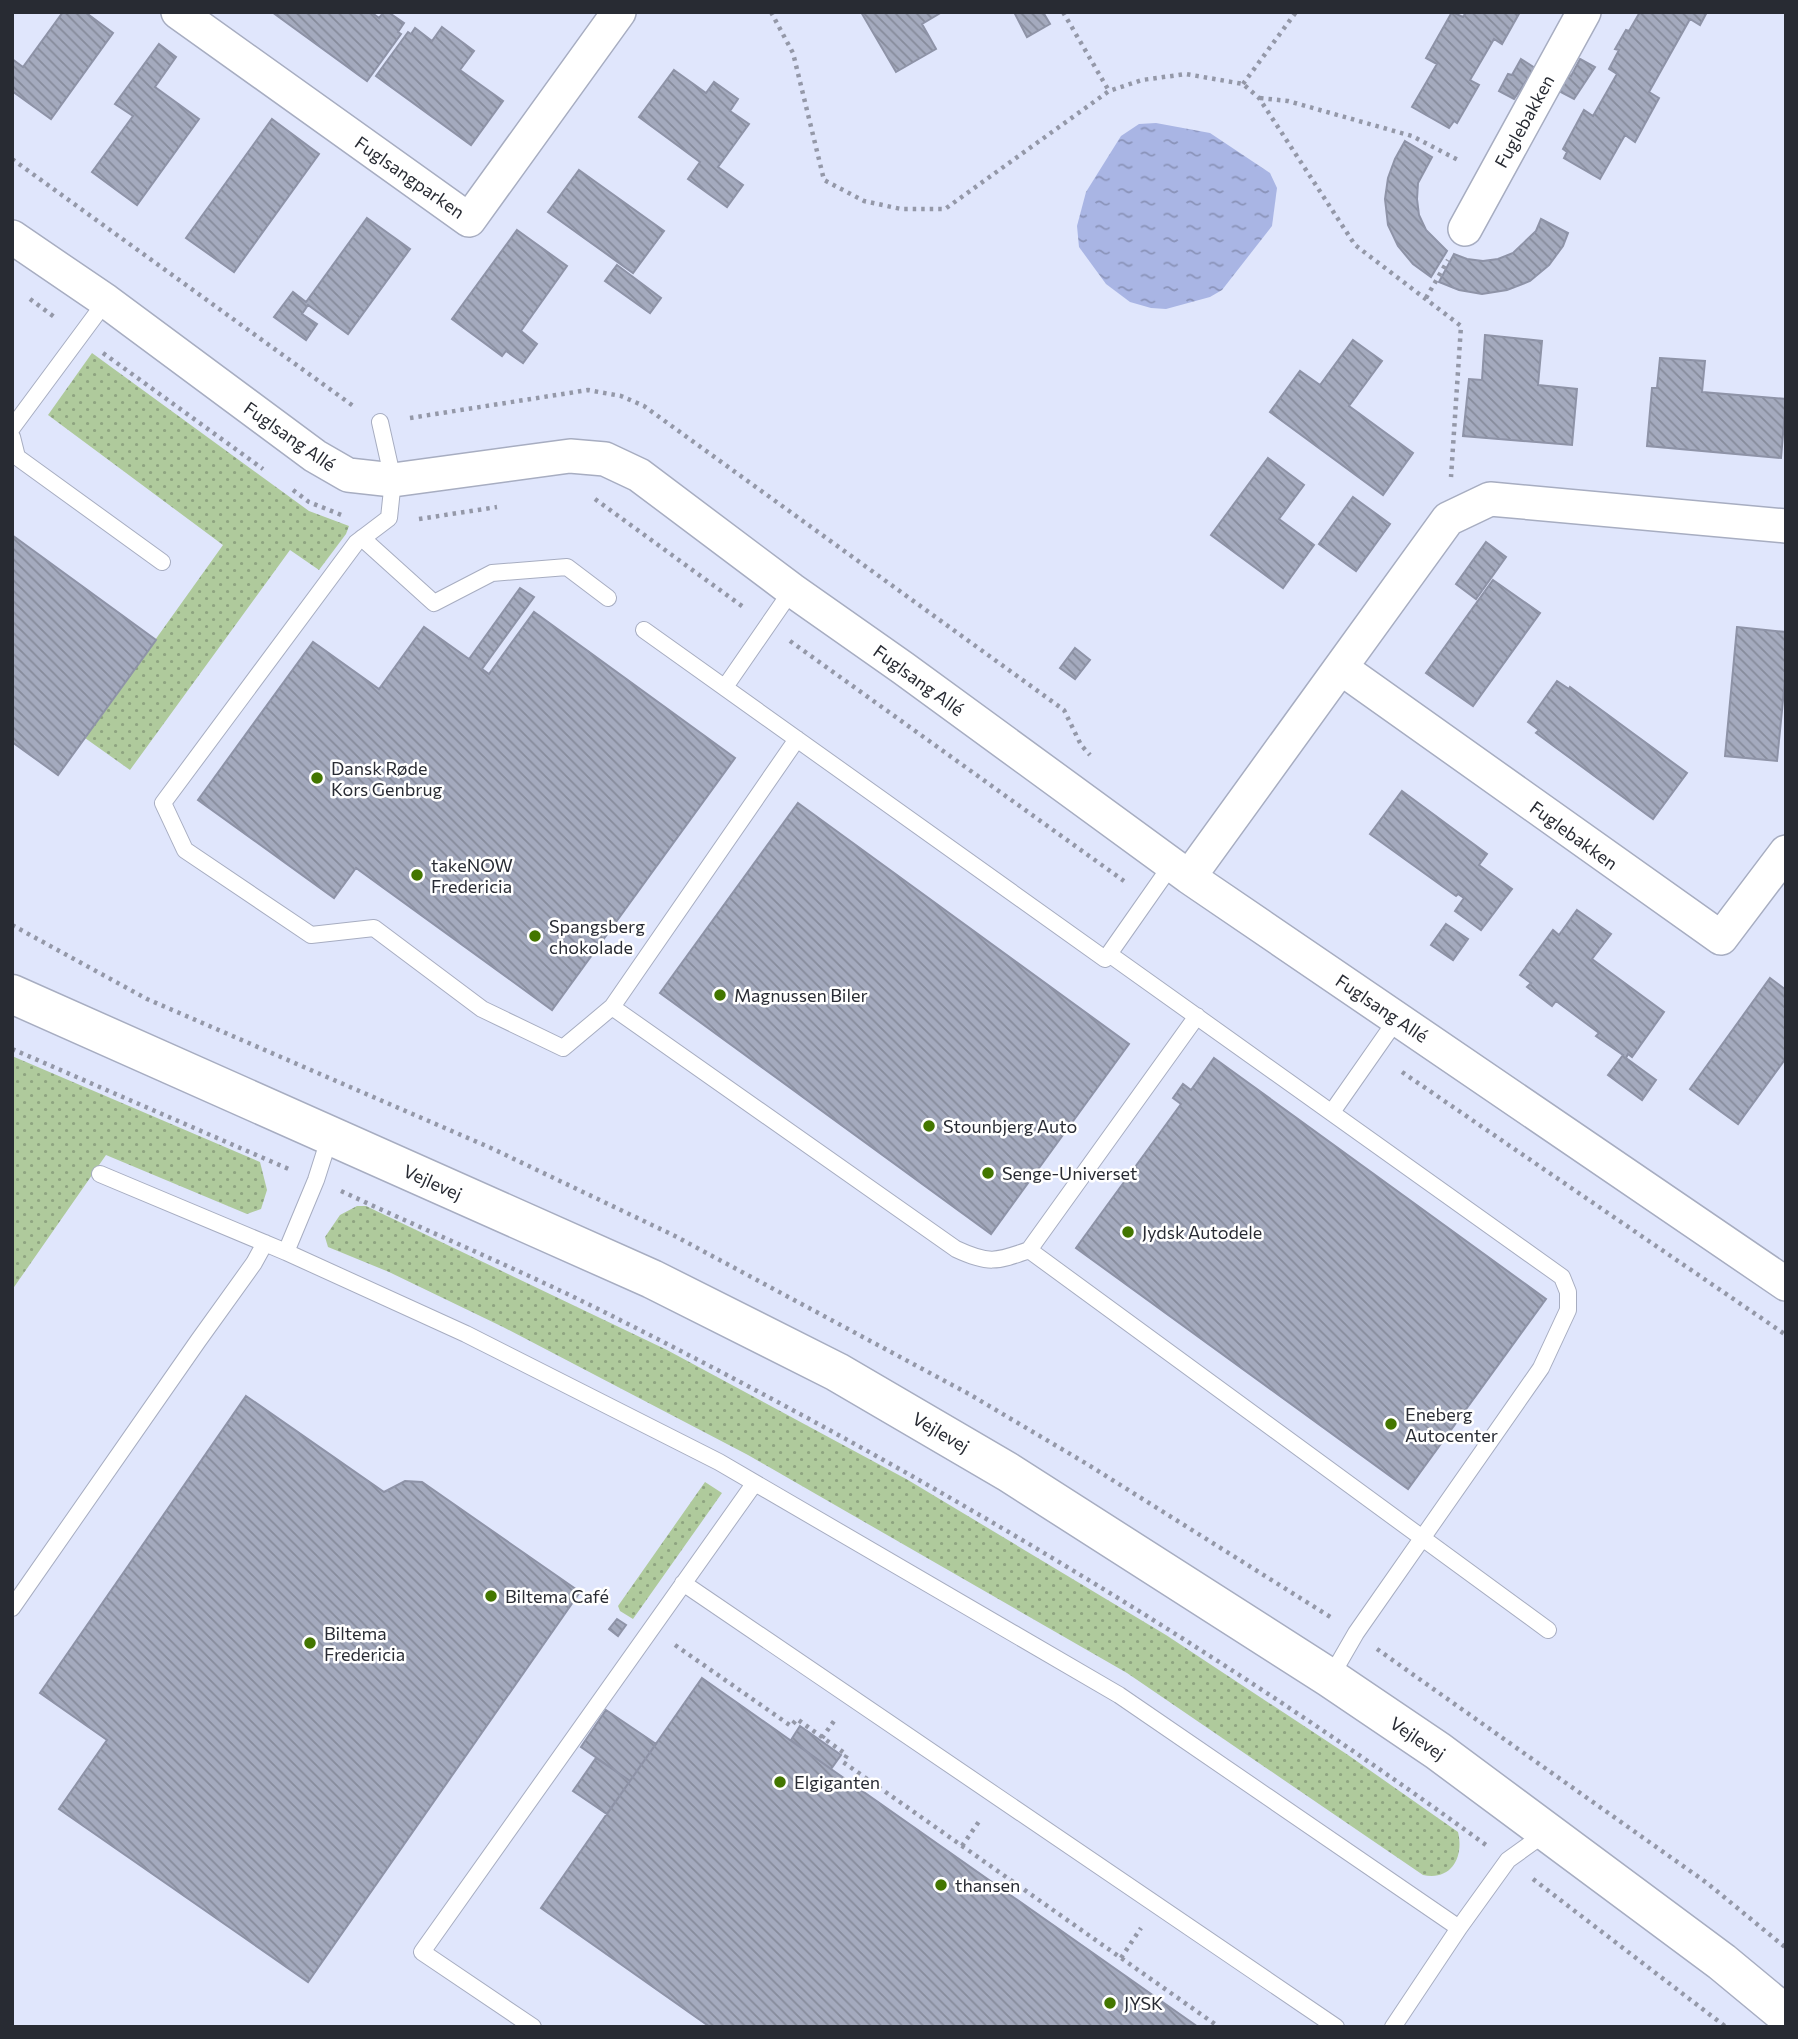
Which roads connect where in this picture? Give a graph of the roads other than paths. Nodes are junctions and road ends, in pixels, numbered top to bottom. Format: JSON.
{"nodes":[{"id":1,"x":178,"y":12,"type":"edge"},
{"id":2,"x":619,"y":12,"type":"edge"},
{"id":3,"x":1584,"y":12,"type":"edge"},
{"id":4,"x":1465,"y":229,"type":"dead end"},
{"id":5,"x":12,"y":237,"type":"edge"},
{"id":6,"x":106,"y":301,"type":"junction"},
{"id":7,"x":380,"y":422,"type":"dead end"},
{"id":8,"x":12,"y":428,"type":"edge"},
{"id":9,"x":12,"y":437,"type":"edge"},
{"id":10,"x":393,"y":480,"type":"junction"},
{"id":11,"x":1786,"y":526,"type":"edge"},
{"id":12,"x":362,"y":538,"type":"junction"},
{"id":13,"x":162,"y":562,"type":"dead end"},
{"id":14,"x":792,"y":590,"type":"junction"},
{"id":15,"x":608,"y":598,"type":"dead end"},
{"id":16,"x":644,"y":630,"type":"dead end"},
{"id":17,"x":1341,"y":668,"type":"junction"},
{"id":18,"x":724,"y":687,"type":"junction"},
{"id":19,"x":797,"y":739,"type":"junction"},
{"id":20,"x":1786,"y":852,"type":"edge"},
{"id":21,"x":1180,"y":870,"type":"junction"},
{"id":22,"x":1109,"y":954,"type":"junction"},
{"id":23,"x":12,"y":995,"type":"edge"},
{"id":24,"x":612,"y":1007,"type":"junction"},
{"id":25,"x":1197,"y":1016,"type":"junction"},
{"id":26,"x":1397,"y":1019,"type":"junction"},
{"id":27,"x":1332,"y":1112,"type":"junction"},
{"id":28,"x":330,"y":1136,"type":"junction"},
{"id":29,"x":100,"y":1174,"type":"dead end"},
{"id":30,"x":265,"y":1244,"type":"junction"},
{"id":31,"x":1029,"y":1250,"type":"junction"},
{"id":32,"x":286,"y":1252,"type":"junction"},
{"id":33,"x":1786,"y":1284,"type":"edge"},
{"id":34,"x":754,"y":1484,"type":"junction"},
{"id":35,"x":1422,"y":1538,"type":"junction"},
{"id":36,"x":683,"y":1583,"type":"junction"},
{"id":37,"x":12,"y":1608,"type":"edge"},
{"id":38,"x":1548,"y":1630,"type":"dead end"},
{"id":39,"x":1330,"y":1678,"type":"junction"},
{"id":40,"x":1547,"y":1832,"type":"junction"},
{"id":41,"x":1458,"y":1928,"type":"junction"},
{"id":42,"x":1786,"y":2015,"type":"edge"},
{"id":43,"x":533,"y":2027,"type":"edge"},
{"id":44,"x":1336,"y":2027,"type":"edge"},
{"id":45,"x":1393,"y":2027,"type":"edge"}],
"edges":[{"from":1,"to":2,"type":"street","name":"Fuglsangparken"},
{"from":3,"to":4,"type":"street","name":"Fuglebakken"},
{"from":5,"to":6,"type":"street","name":"Fuglsang Allé"},
{"from":6,"to":8,"type":"lane"},
{"from":6,"to":10,"type":"street","name":"Fuglsang Allé"},
{"from":7,"to":10,"type":"lane"},
{"from":9,"to":13,"type":"lane"},
{"from":10,"to":12,"type":"lane"},
{"from":10,"to":14,"type":"street","name":"Fuglsang Allé"},
{"from":11,"to":17,"type":"street"},
{"from":12,"to":15,"type":"lane"},
{"from":12,"to":24,"type":"lane"},
{"from":14,"to":18,"type":"lane"},
{"from":14,"to":21,"type":"street","name":"Fuglsang Allé"},
{"from":16,"to":18,"type":"lane"},
{"from":17,"to":20,"type":"street","name":"Fuglebakken"},
{"from":17,"to":21,"type":"street"},
{"from":18,"to":19,"type":"lane"},
{"from":19,"to":22,"type":"lane"},
{"from":19,"to":24,"type":"lane"},
{"from":21,"to":22,"type":"lane"},
{"from":21,"to":26,"type":"street","name":"Fuglsang Allé"},
{"from":22,"to":25,"type":"lane"},
{"from":23,"to":28,"type":"street","name":"Vejlevej"},
{"from":24,"to":31,"type":"lane"},
{"from":25,"to":27,"type":"lane"},
{"from":25,"to":31,"type":"lane"},
{"from":26,"to":27,"type":"lane"},
{"from":26,"to":33,"type":"street","name":"Fuglsang Allé"},
{"from":27,"to":35,"type":"lane"},
{"from":28,"to":32,"type":"lane"},
{"from":28,"to":39,"type":"street","name":"Vejlevej"},
{"from":29,"to":30,"type":"lane"},
{"from":30,"to":32,"type":"lane"},
{"from":30,"to":37,"type":"lane"},
{"from":31,"to":35,"type":"lane"},
{"from":32,"to":34,"type":"lane"},
{"from":34,"to":36,"type":"lane"},
{"from":34,"to":41,"type":"lane"},
{"from":35,"to":38,"type":"lane"},
{"from":35,"to":39,"type":"lane"},
{"from":36,"to":43,"type":"lane"},
{"from":36,"to":44,"type":"lane"},
{"from":39,"to":40,"type":"street","name":"Vejlevej"},
{"from":40,"to":41,"type":"lane"},
{"from":40,"to":42,"type":"street","name":"Vejlevej"},
{"from":41,"to":45,"type":"lane"}]}
